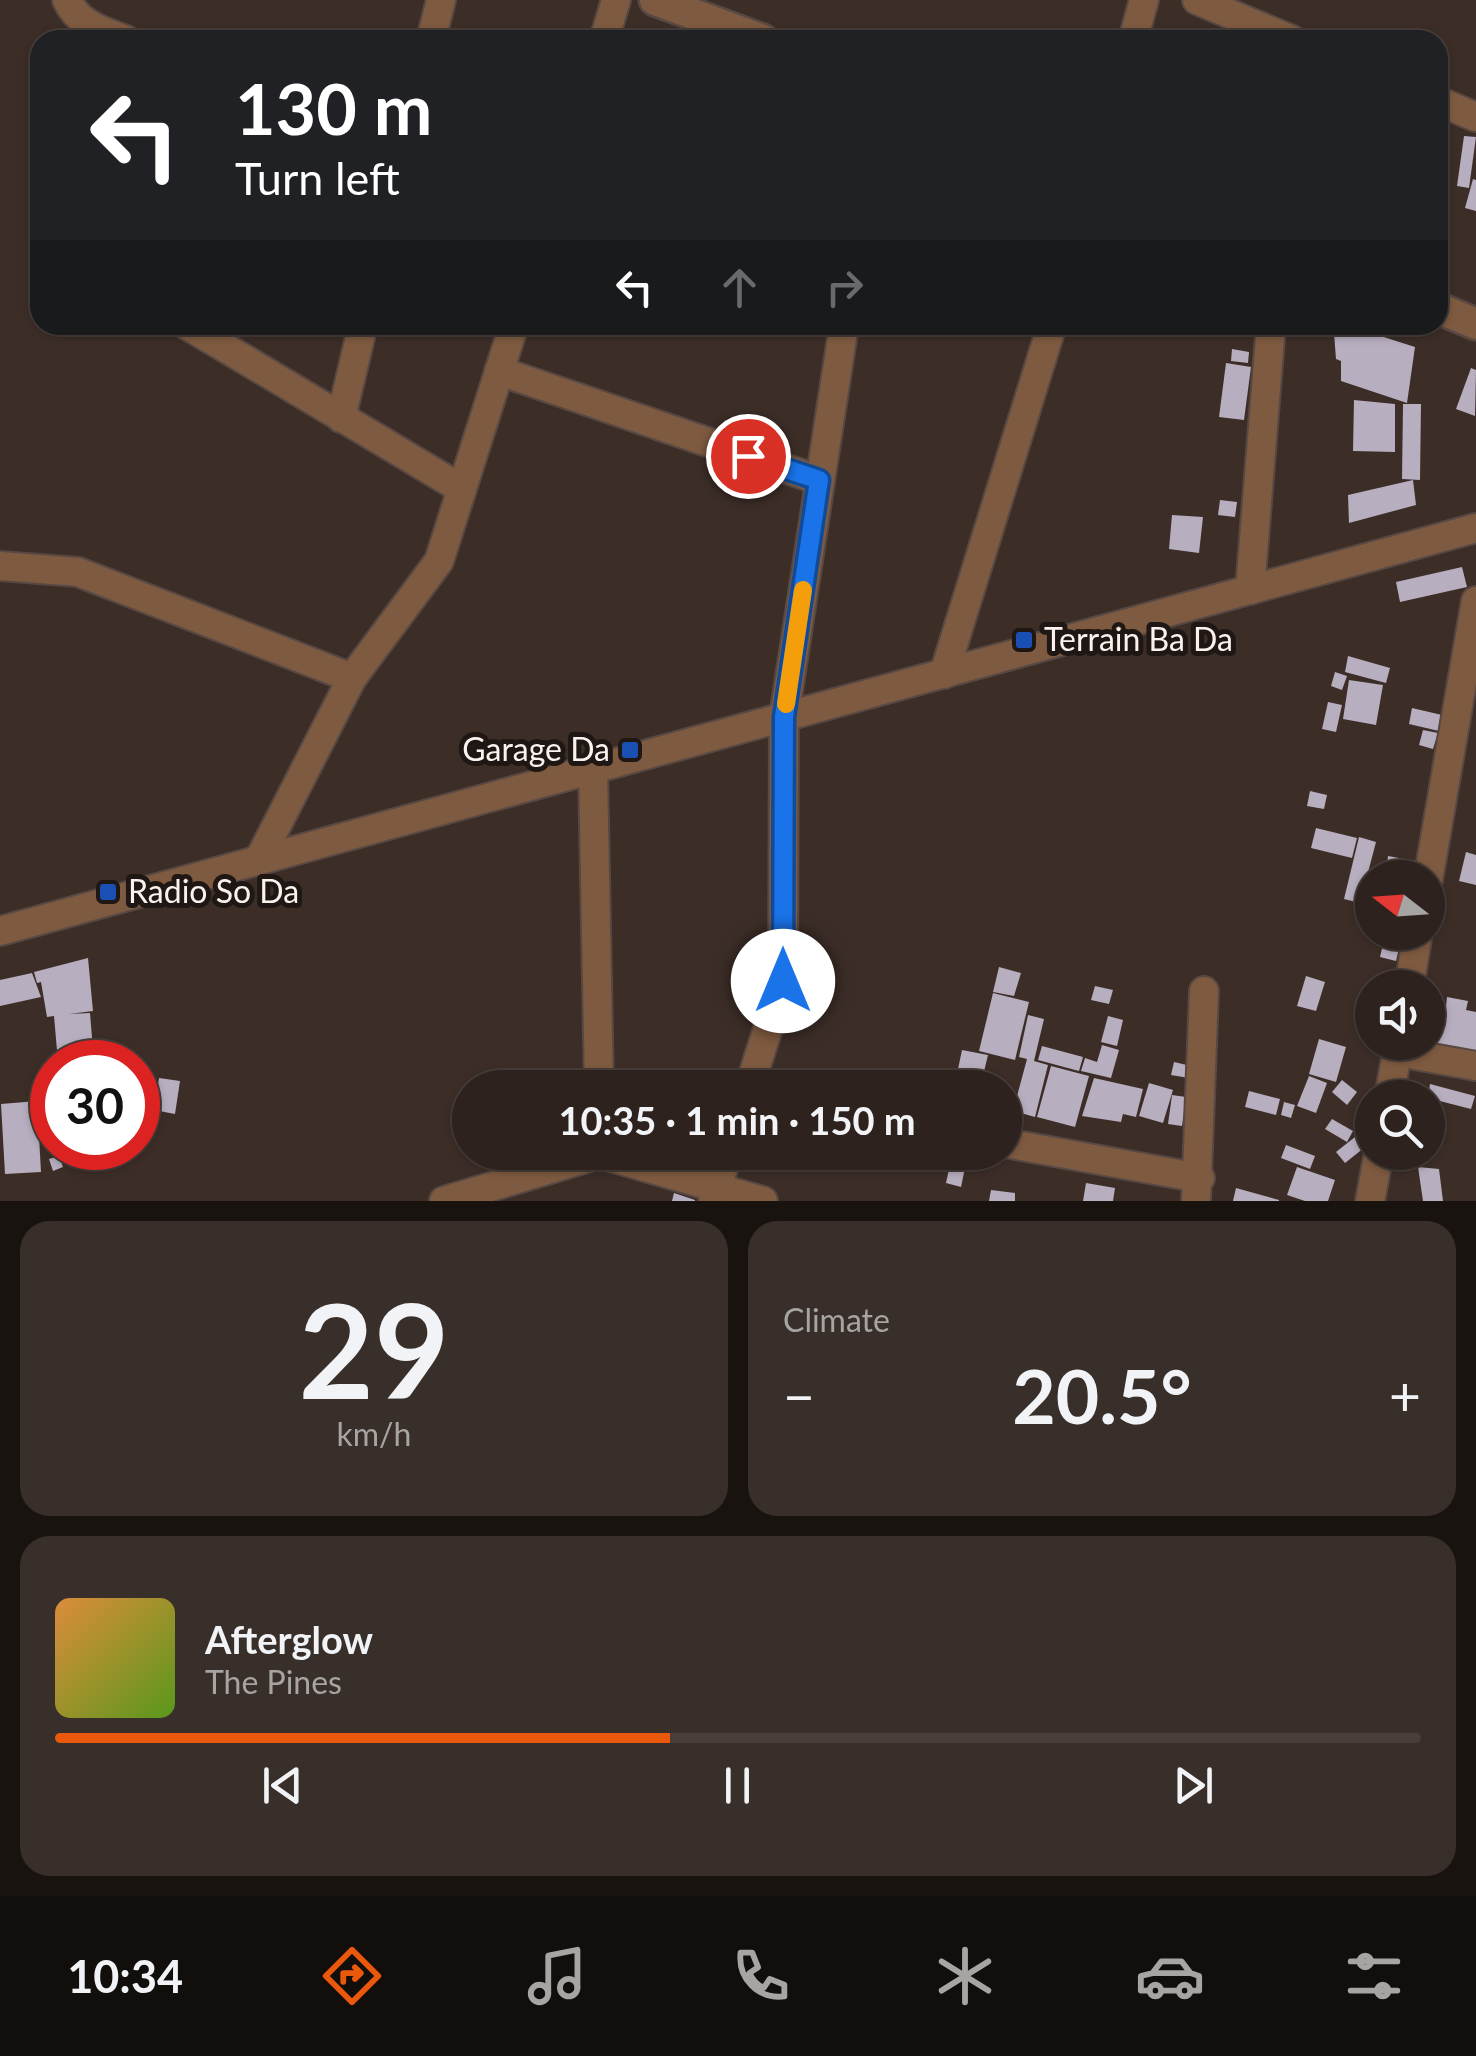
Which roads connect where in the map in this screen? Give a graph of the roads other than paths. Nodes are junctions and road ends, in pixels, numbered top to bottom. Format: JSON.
{"nodes":[{"id":1,"x":67,"y":0,"type":"edge"},
{"id":2,"x":441,"y":0,"type":"edge"},
{"id":3,"x":616,"y":0,"type":"edge"},
{"id":4,"x":655,"y":0,"type":"edge"},
{"id":5,"x":1144,"y":0,"type":"edge"},
{"id":6,"x":1197,"y":0,"type":"edge"},
{"id":7,"x":100,"y":30,"type":"edge"},
{"id":8,"x":433,"y":30,"type":"edge"},
{"id":9,"x":607,"y":30,"type":"edge"},
{"id":10,"x":736,"y":30,"type":"edge"},
{"id":11,"x":1136,"y":30,"type":"edge"},
{"id":12,"x":1268,"y":30,"type":"edge"},
{"id":13,"x":1448,"y":105,"type":"edge"},
{"id":14,"x":1476,"y":117,"type":"edge"},
{"id":15,"x":1448,"y":311,"type":"edge"},
{"id":16,"x":1475,"y":318,"type":"edge"},
{"id":17,"x":204,"y":335,"type":"edge"},
{"id":18,"x":360,"y":335,"type":"edge"},
{"id":19,"x":511,"y":335,"type":"edge"},
{"id":20,"x":842,"y":335,"type":"edge"},
{"id":21,"x":1049,"y":335,"type":"edge"},
{"id":22,"x":1271,"y":335,"type":"edge"},
{"id":23,"x":499,"y":372,"type":"junction"},
{"id":24,"x":341,"y":418,"type":"junction"},
{"id":25,"x":819,"y":480,"type":"junction"},
{"id":26,"x":462,"y":489,"type":"junction"},
{"id":27,"x":1476,"y":528,"type":"edge"},
{"id":28,"x":0,"y":566,"type":"edge"},
{"id":29,"x":1250,"y":590,"type":"junction"},
{"id":30,"x":1476,"y":601,"type":"edge"},
{"id":31,"x":944,"y":674,"type":"junction"},
{"id":32,"x":352,"y":678,"type":"junction"},
{"id":33,"x":784,"y":717,"type":"junction"},
{"id":34,"x":593,"y":769,"type":"junction"},
{"id":35,"x":260,"y":860,"type":"junction"},
{"id":36,"x":1431,"y":860,"type":"edge"},
{"id":37,"x":0,"y":932,"type":"edge"},
{"id":38,"x":1204,"y":991,"type":"dead end"},
{"id":39,"x":1445,"y":1058,"type":"edge"},
{"id":40,"x":1476,"y":1066,"type":"edge"},
{"id":41,"x":599,"y":1070,"type":"edge"},
{"id":42,"x":755,"y":1070,"type":"edge"},
{"id":43,"x":1022,"y":1147,"type":"edge"},
{"id":44,"x":545,"y":1170,"type":"edge"},
{"id":45,"x":648,"y":1170,"type":"edge"},
{"id":46,"x":1376,"y":1170,"type":"edge"},
{"id":47,"x":1198,"y":1190,"type":"edge"},
{"id":48,"x":716,"y":1194,"type":"edge"},
{"id":49,"x":444,"y":1201,"type":"edge"},
{"id":50,"x":763,"y":1201,"type":"edge"},
{"id":51,"x":1370,"y":1201,"type":"edge"}],
"edges":[{"from":1,"to":7,"type":"street"},
{"from":2,"to":8,"type":"street"},
{"from":3,"to":9,"type":"street"},
{"from":4,"to":10,"type":"street"},
{"from":5,"to":11,"type":"street"},
{"from":6,"to":12,"type":"street"},
{"from":13,"to":14,"type":"street"},
{"from":15,"to":16,"type":"street"},
{"from":17,"to":24,"type":"street"},
{"from":18,"to":24,"type":"street"},
{"from":19,"to":23,"type":"street"},
{"from":20,"to":25,"type":"street"},
{"from":21,"to":31,"type":"street"},
{"from":22,"to":29,"type":"street"},
{"from":23,"to":25,"type":"street"},
{"from":23,"to":26,"type":"street"},
{"from":24,"to":26,"type":"street"},
{"from":25,"to":33,"type":"street"},
{"from":26,"to":32,"type":"street"},
{"from":27,"to":29,"type":"street"},
{"from":28,"to":32,"type":"street"},
{"from":29,"to":31,"type":"street"},
{"from":30,"to":36,"type":"street"},
{"from":31,"to":33,"type":"street"},
{"from":32,"to":35,"type":"street"},
{"from":33,"to":34,"type":"street"},
{"from":33,"to":42,"type":"street"},
{"from":34,"to":35,"type":"street"},
{"from":34,"to":41,"type":"street"},
{"from":35,"to":37,"type":"street"},
{"from":38,"to":47,"type":"street"},
{"from":39,"to":40,"type":"street"},
{"from":43,"to":47,"type":"street"},
{"from":44,"to":49,"type":"street"},
{"from":45,"to":48,"type":"street"},
{"from":46,"to":51,"type":"street"},
{"from":48,"to":50,"type":"street"}]}
